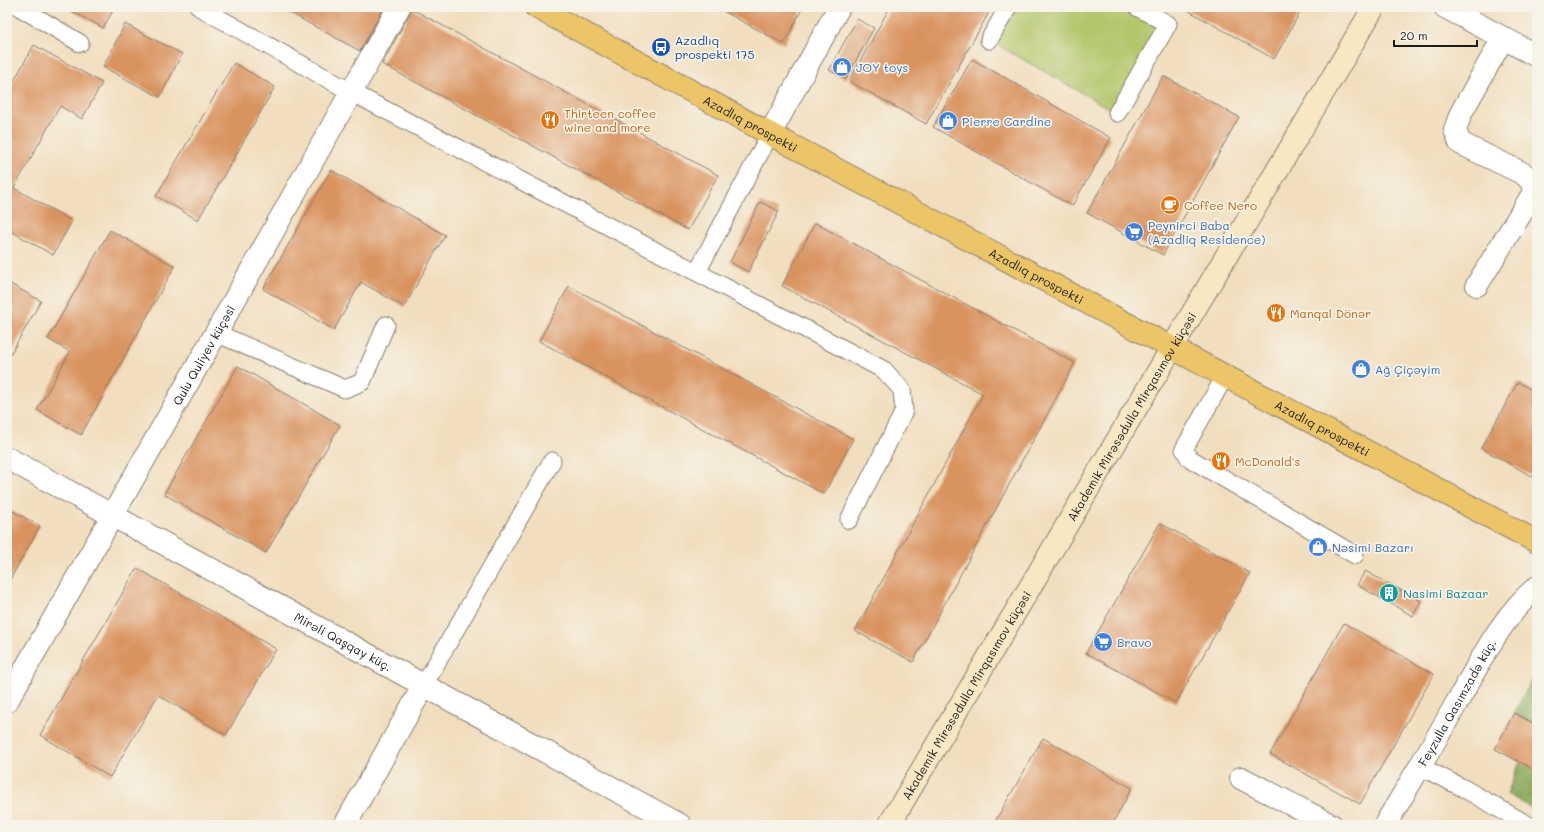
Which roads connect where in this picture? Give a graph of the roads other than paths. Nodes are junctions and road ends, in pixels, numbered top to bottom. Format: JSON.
{"nodes":[{"id":1,"x":19,"y":7,"type":"edge"},
{"id":2,"x":198,"y":7,"type":"edge"},
{"id":3,"x":399,"y":7,"type":"edge"},
{"id":4,"x":536,"y":7,"type":"edge"},
{"id":5,"x":839,"y":7,"type":"edge"},
{"id":6,"x":1008,"y":7,"type":"edge"},
{"id":7,"x":1138,"y":7,"type":"edge"},
{"id":8,"x":1374,"y":7,"type":"edge"},
{"id":9,"x":1445,"y":7,"type":"edge"},
{"id":10,"x":1503,"y":38,"type":"junction"},
{"id":11,"x":989,"y":40,"type":"dead end"},
{"id":12,"x":80,"y":43,"type":"dead end"},
{"id":13,"x":1537,"y":56,"type":"edge"},
{"id":14,"x":351,"y":92,"type":"junction"},
{"id":15,"x":1118,"y":113,"type":"dead end"},
{"id":16,"x":770,"y":134,"type":"junction"},
{"id":17,"x":697,"y":272,"type":"junction"},
{"id":18,"x":1477,"y":285,"type":"dead end"},
{"id":19,"x":386,"y":325,"type":"dead end"},
{"id":20,"x":216,"y":333,"type":"junction"},
{"id":21,"x":1173,"y":347,"type":"junction"},
{"id":22,"x":1225,"y":376,"type":"junction"},
{"id":23,"x":7,"y":458,"type":"edge"},
{"id":24,"x":552,"y":461,"type":"dead end"},
{"id":25,"x":112,"y":516,"type":"junction"},
{"id":26,"x":849,"y":520,"type":"dead end"},
{"id":27,"x":1537,"y":542,"type":"edge"},
{"id":28,"x":1355,"y":555,"type":"dead end"},
{"id":29,"x":1537,"y":586,"type":"edge"},
{"id":30,"x":424,"y":685,"type":"junction"},
{"id":31,"x":7,"y":701,"type":"edge"},
{"id":32,"x":1421,"y":767,"type":"junction"},
{"id":33,"x":1241,"y":778,"type":"dead end"},
{"id":34,"x":345,"y":825,"type":"edge"},
{"id":35,"x":680,"y":825,"type":"edge"},
{"id":36,"x":889,"y":825,"type":"edge"},
{"id":37,"x":1331,"y":825,"type":"edge"},
{"id":38,"x":1385,"y":825,"type":"edge"},
{"id":39,"x":1528,"y":825,"type":"edge"}],
"edges":[{"from":1,"to":12,"type":"lane"},
{"from":2,"to":14,"type":"lane"},
{"from":3,"to":14,"type":"street","name":"Qulu Quliyev küçəsi"},
{"from":4,"to":16,"type":"main road","name":"Azadlıq prospekti"},
{"from":5,"to":16,"type":"street"},
{"from":6,"to":11,"type":"lane"},
{"from":7,"to":15,"type":"lane"},
{"from":8,"to":21,"type":"street","name":"Akademik Mirəsədulla Mirqasımov küçəsi"},
{"from":9,"to":10,"type":"street"},
{"from":10,"to":13,"type":"street"},
{"from":10,"to":18,"type":"street"},
{"from":14,"to":17,"type":"lane"},
{"from":14,"to":20,"type":"street","name":"Qulu Quliyev küçəsi"},
{"from":16,"to":17,"type":"lane"},
{"from":16,"to":21,"type":"main road","name":"Azadlıq prospekti"},
{"from":17,"to":26,"type":"lane"},
{"from":19,"to":20,"type":"lane"},
{"from":20,"to":25,"type":"street","name":"Qulu Quliyev küçəsi"},
{"from":21,"to":22,"type":"main road","name":"Azadlıq prospekti"},
{"from":21,"to":36,"type":"street","name":"Akademik Mirəsədulla Mirqasımov küçəsi"},
{"from":22,"to":27,"type":"main road","name":"Azadlıq prospekti"},
{"from":22,"to":28,"type":"lane"},
{"from":23,"to":25,"type":"street","name":"Mirəli Qaşqay küç."},
{"from":24,"to":30,"type":"lane"},
{"from":25,"to":30,"type":"street","name":"Mirəli Qaşqay küç."},
{"from":25,"to":31,"type":"street","name":"Qulu Quliyev küçəsi"},
{"from":29,"to":32,"type":"street","name":"Feyzulla Qasımzadə küç."},
{"from":30,"to":34,"type":"street"},
{"from":30,"to":35,"type":"street","name":"Mirəli Qaşqay küç."},
{"from":32,"to":38,"type":"street","name":"Feyzulla Qasımzadə küç."},
{"from":32,"to":39,"type":"lane"},
{"from":33,"to":37,"type":"street"}]}
